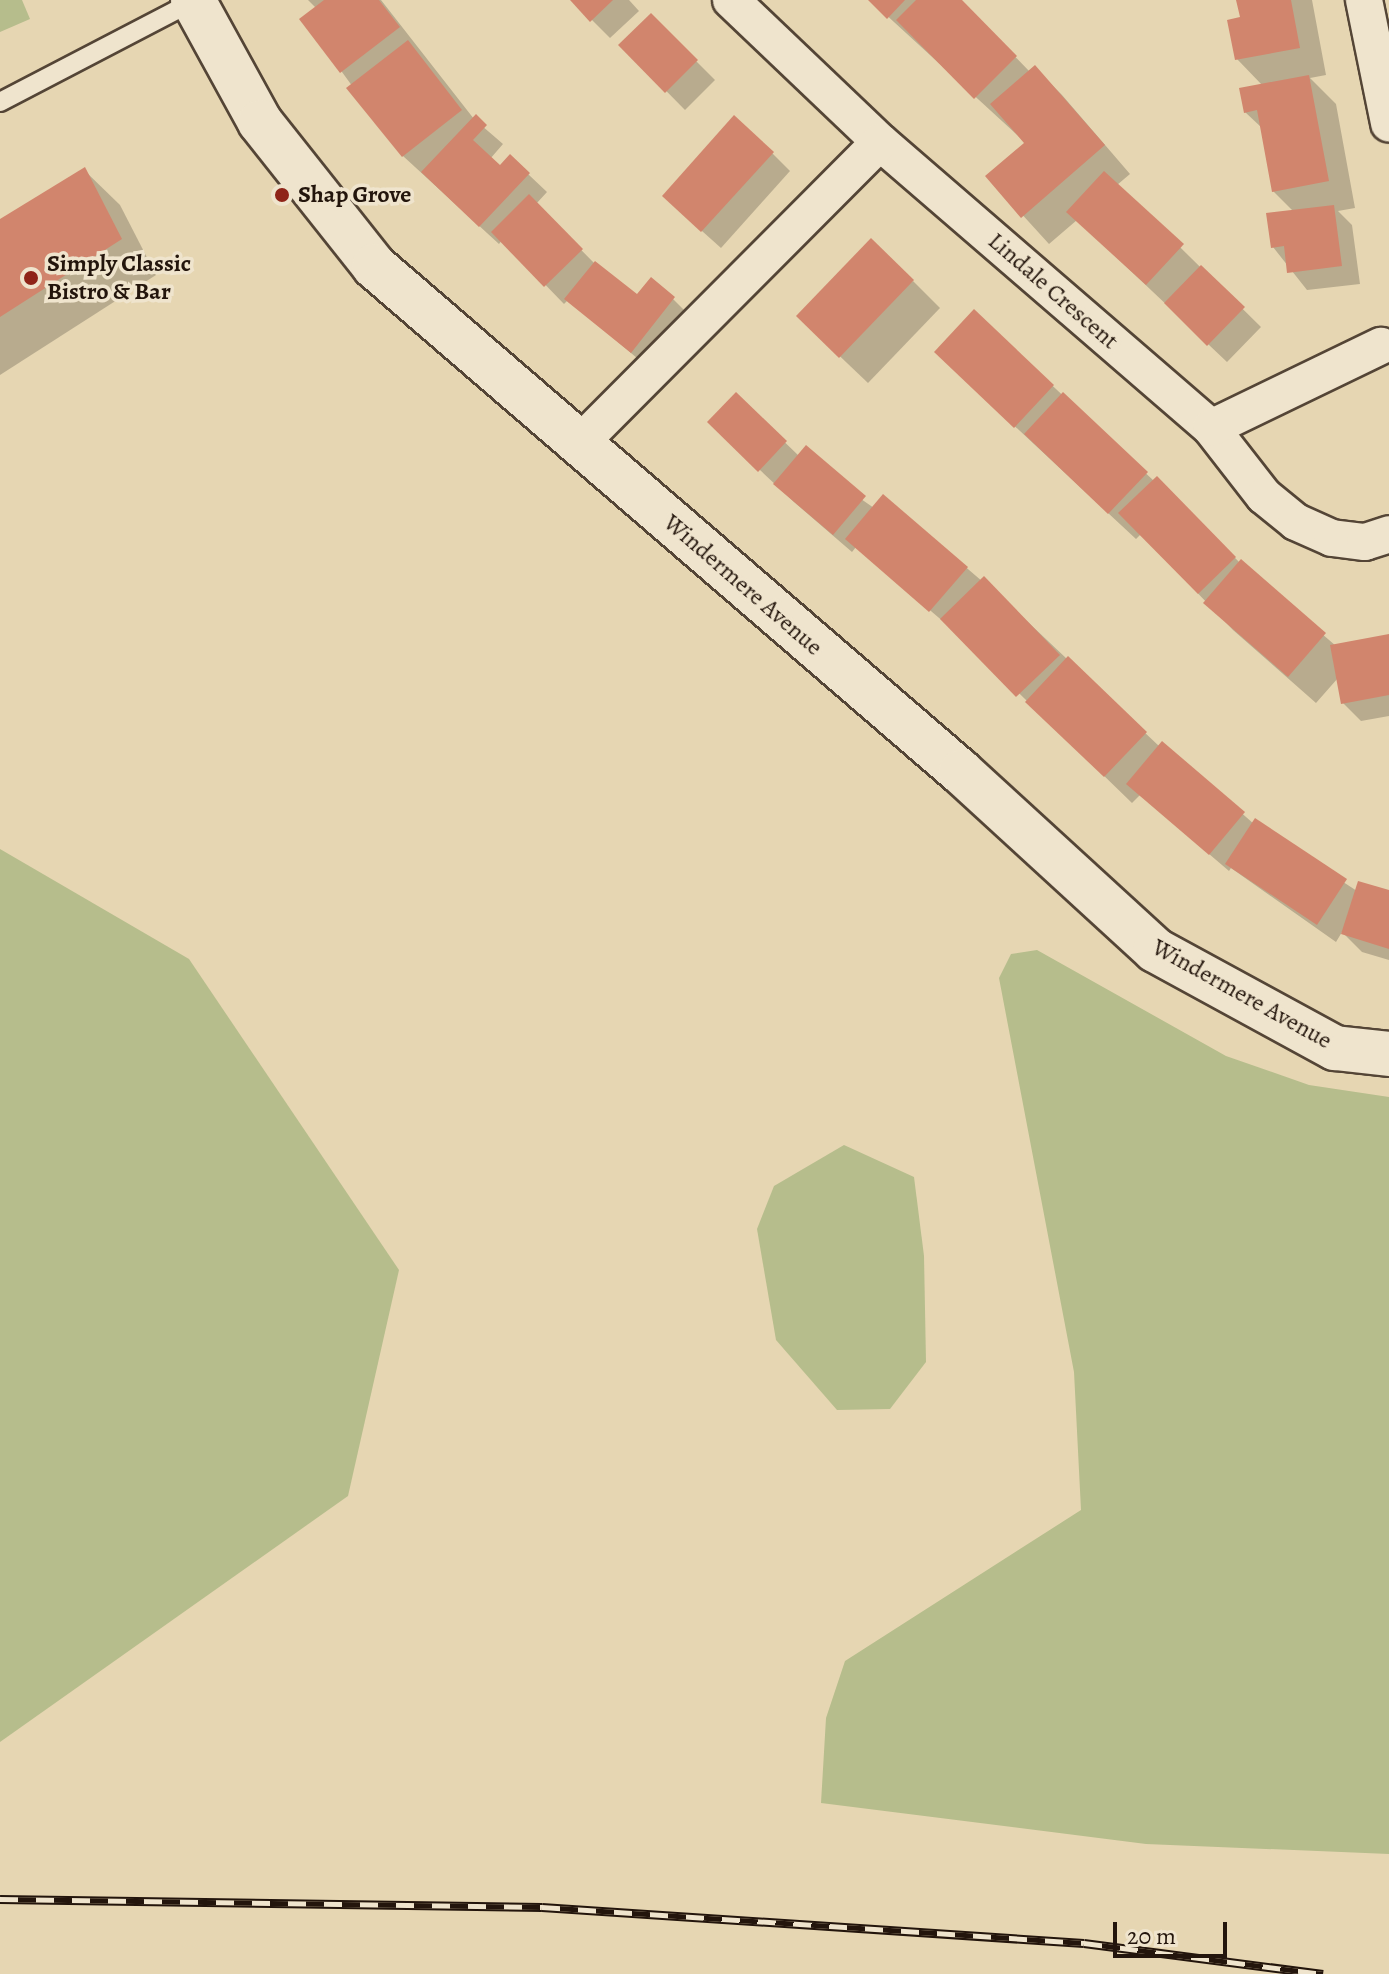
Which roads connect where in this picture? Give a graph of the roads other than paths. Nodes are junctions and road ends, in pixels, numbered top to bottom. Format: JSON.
{"nodes":[{"id":1,"x":731,"y":0,"type":"edge"},
{"id":2,"x":1364,"y":0,"type":"edge"},
{"id":3,"x":193,"y":1,"type":"edge"},
{"id":4,"x":0,"y":102,"type":"edge"},
{"id":5,"x":1389,"y":123,"type":"edge"},
{"id":6,"x":880,"y":142,"type":"junction"},
{"id":7,"x":1386,"y":340,"type":"edge"},
{"id":8,"x":1211,"y":428,"type":"junction"},
{"id":9,"x":579,"y":444,"type":"junction"},
{"id":10,"x":1389,"y":534,"type":"edge"},
{"id":11,"x":1389,"y":1054,"type":"edge"}],
"edges":[{"from":1,"to":6,"type":"street","name":"Lindale Crescent"},
{"from":2,"to":5,"type":"street"},
{"from":3,"to":4,"type":"lane"},
{"from":3,"to":9,"type":"street","name":"Windermere Avenue"},
{"from":6,"to":8,"type":"street","name":"Lindale Crescent"},
{"from":6,"to":9,"type":"street"},
{"from":7,"to":8,"type":"street"},
{"from":8,"to":10,"type":"street","name":"Lindale Crescent"},
{"from":9,"to":11,"type":"street","name":"Windermere Avenue"}]}
